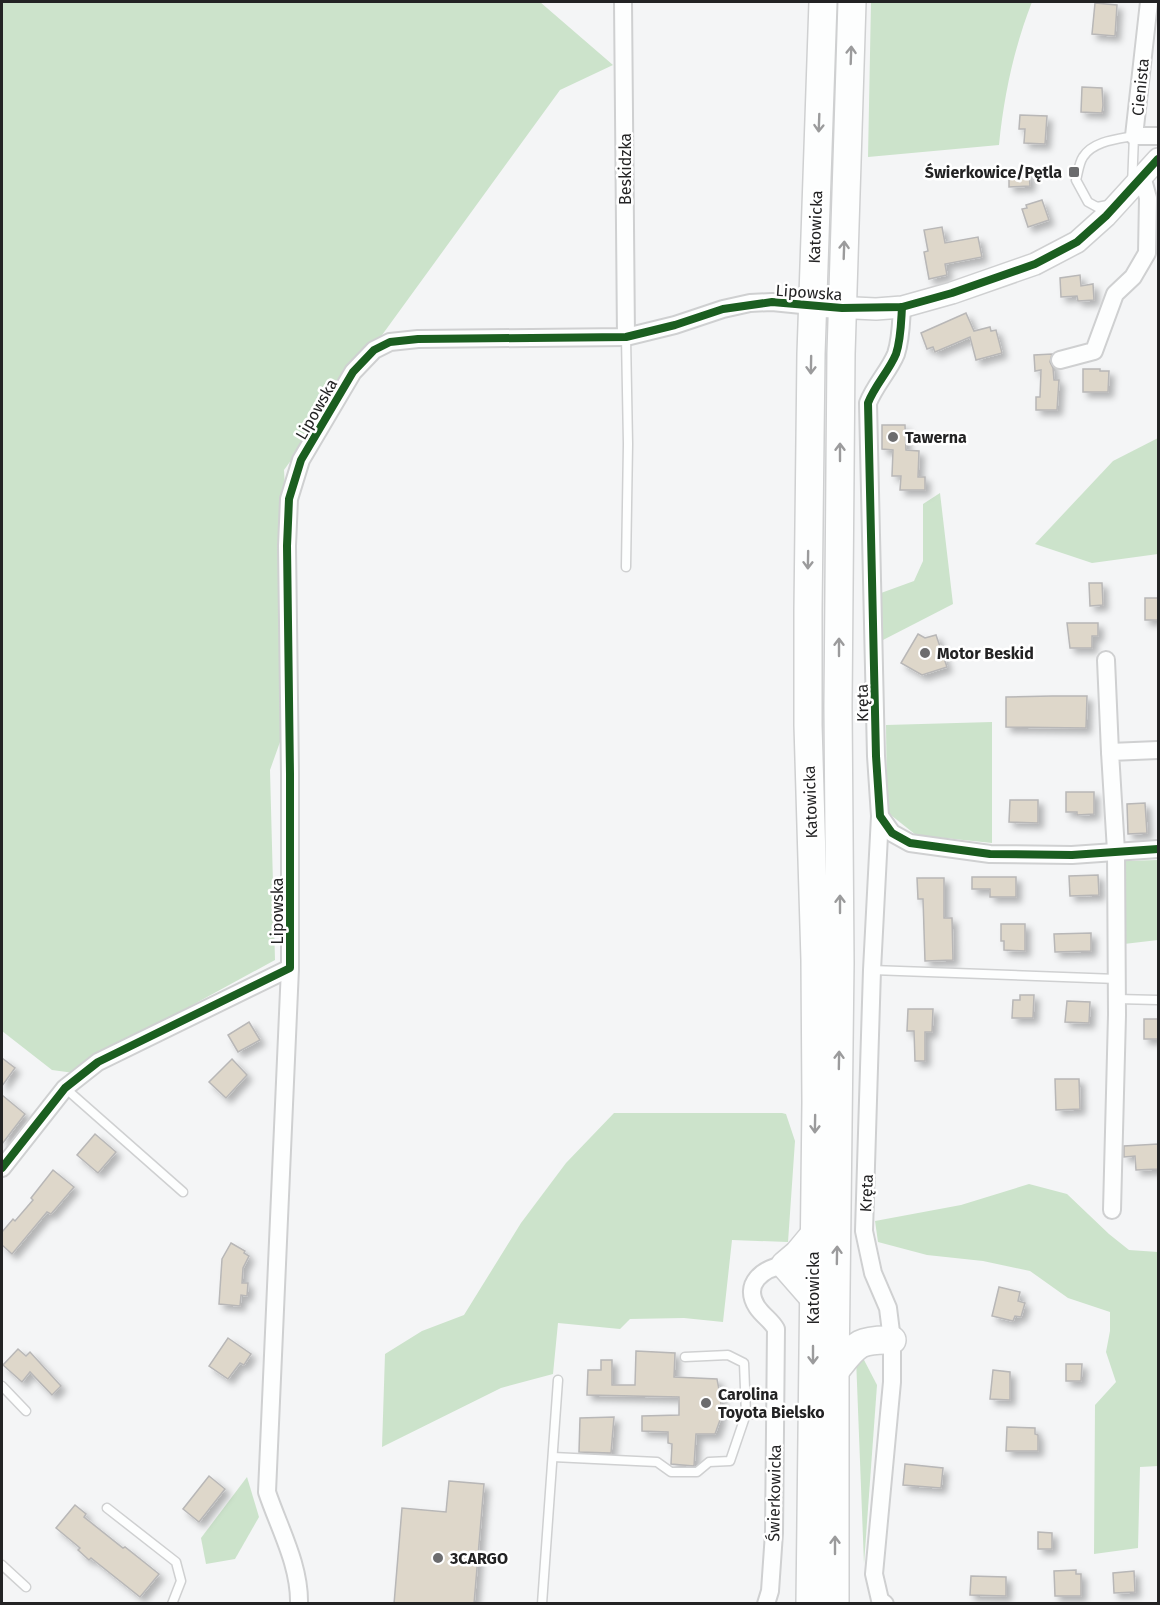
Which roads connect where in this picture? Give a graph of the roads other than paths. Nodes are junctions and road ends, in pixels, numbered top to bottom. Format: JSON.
{"nodes":[{"id":1,"x":623,"y":2,"type":"edge"},
{"id":2,"x":823,"y":2,"type":"edge"},
{"id":3,"x":852,"y":2,"type":"edge"},
{"id":4,"x":1149,"y":2,"type":"edge"},
{"id":5,"x":1134,"y":136,"type":"junction"},
{"id":6,"x":1158,"y":136,"type":"edge"},
{"id":7,"x":1158,"y":159,"type":"edge"},
{"id":8,"x":1137,"y":181,"type":"junction"},
{"id":9,"x":812,"y":306,"type":"junction"},
{"id":10,"x":902,"y":307,"type":"junction"},
{"id":11,"x":842,"y":308,"type":"junction"},
{"id":12,"x":626,"y":337,"type":"junction"},
{"id":13,"x":1060,"y":360,"type":"dead end"},
{"id":14,"x":626,"y":567,"type":"dead end"},
{"id":15,"x":1106,"y":660,"type":"dead end"},
{"id":16,"x":1158,"y":750,"type":"edge"},
{"id":17,"x":1110,"y":752,"type":"junction"},
{"id":18,"x":880,"y":816,"type":"junction"},
{"id":19,"x":1158,"y":849,"type":"edge"},
{"id":20,"x":1116,"y":851,"type":"junction"},
{"id":21,"x":290,"y":968,"type":"junction"},
{"id":22,"x":872,"y":970,"type":"junction"},
{"id":23,"x":1117,"y":979,"type":"junction"},
{"id":24,"x":1117,"y":999,"type":"junction"},
{"id":25,"x":1158,"y":1000,"type":"edge"},
{"id":26,"x":65,"y":1088,"type":"junction"},
{"id":27,"x":2,"y":1168,"type":"edge"},
{"id":28,"x":183,"y":1192,"type":"dead end"},
{"id":29,"x":1112,"y":1210,"type":"dead end"},
{"id":30,"x":813,"y":1236,"type":"junction"},
{"id":31,"x":785,"y":1265,"type":"junction"},
{"id":32,"x":813,"y":1297,"type":"junction"},
{"id":33,"x":892,"y":1340,"type":"junction"},
{"id":34,"x":685,"y":1357,"type":"dead end"},
{"id":35,"x":835,"y":1371,"type":"junction"},
{"id":36,"x":558,"y":1380,"type":"dead end"},
{"id":37,"x":2,"y":1386,"type":"edge"},
{"id":38,"x":26,"y":1411,"type":"dead end"},
{"id":39,"x":746,"y":1414,"type":"junction"},
{"id":40,"x":776,"y":1414,"type":"junction"},
{"id":41,"x":553,"y":1457,"type":"junction"},
{"id":42,"x":107,"y":1508,"type":"dead end"},
{"id":43,"x":2,"y":1565,"type":"edge"},
{"id":44,"x":26,"y":1587,"type":"dead end"},
{"id":45,"x":172,"y":1604,"type":"edge"},
{"id":46,"x":299,"y":1604,"type":"edge"},
{"id":47,"x":542,"y":1604,"type":"edge"},
{"id":48,"x":766,"y":1604,"type":"edge"},
{"id":49,"x":810,"y":1604,"type":"edge"},
{"id":50,"x":835,"y":1604,"type":"edge"},
{"id":51,"x":885,"y":1604,"type":"edge"}],
"edges":[{"from":1,"to":12,"type":"street","name":"Beskidzka"},
{"from":2,"to":9,"type":"main road","name":"Katowicka","one_way":true},
{"from":11,"to":3,"type":"main road","name":"Katowicka","one_way":true},
{"from":4,"to":5,"type":"street","name":"Cienista"},
{"from":5,"to":6,"type":"street"},
{"from":5,"to":8,"type":"lane"},
{"from":5,"to":8,"type":"lane"},
{"from":7,"to":8,"type":"street","name":"Lipowska"},
{"from":8,"to":10,"type":"street","name":"Lipowska"},
{"from":8,"to":13,"type":"street"},
{"from":9,"to":11,"type":"street","name":"Lipowska"},
{"from":9,"to":12,"type":"street","name":"Lipowska"},
{"from":9,"to":30,"type":"main road","name":"Katowicka","one_way":true},
{"from":10,"to":11,"type":"street","name":"Lipowska"},
{"from":10,"to":18,"type":"street","name":"Kręta"},
{"from":35,"to":11,"type":"main road","name":"Katowicka","one_way":true},
{"from":12,"to":14,"type":"lane"},
{"from":12,"to":21,"type":"street","name":"Lipowska"},
{"from":15,"to":17,"type":"street"},
{"from":16,"to":17,"type":"street"},
{"from":17,"to":20,"type":"street"},
{"from":18,"to":20,"type":"street"},
{"from":18,"to":22,"type":"street","name":"Kręta"},
{"from":19,"to":20,"type":"street"},
{"from":20,"to":23,"type":"street"},
{"from":21,"to":26,"type":"street","name":"Lipowska"},
{"from":21,"to":46,"type":"street"},
{"from":22,"to":23,"type":"lane"},
{"from":22,"to":33,"type":"street","name":"Kręta"},
{"from":23,"to":24,"type":"street"},
{"from":24,"to":25,"type":"lane"},
{"from":24,"to":29,"type":"street"},
{"from":26,"to":27,"type":"street","name":"Lipowska"},
{"from":26,"to":28,"type":"lane"},
{"from":30,"to":31,"type":"main road"},
{"from":30,"to":32,"type":"main road","name":"Katowicka"},
{"from":31,"to":32,"type":"main road"},
{"from":31,"to":40,"type":"street","name":"Świerkowicka"},
{"from":32,"to":49,"type":"main road","name":"Katowicka","one_way":true},
{"from":33,"to":35,"type":"main road"},
{"from":33,"to":51,"type":"street"},
{"from":34,"to":39,"type":"lane"},
{"from":50,"to":35,"type":"main road","name":"Katowicka","one_way":true},
{"from":36,"to":41,"type":"lane"},
{"from":37,"to":38,"type":"lane"},
{"from":39,"to":40,"type":"lane"},
{"from":39,"to":41,"type":"lane"},
{"from":40,"to":48,"type":"street","name":"Świerkowicka"},
{"from":41,"to":47,"type":"lane"},
{"from":42,"to":45,"type":"lane"},
{"from":43,"to":44,"type":"lane"}]}
